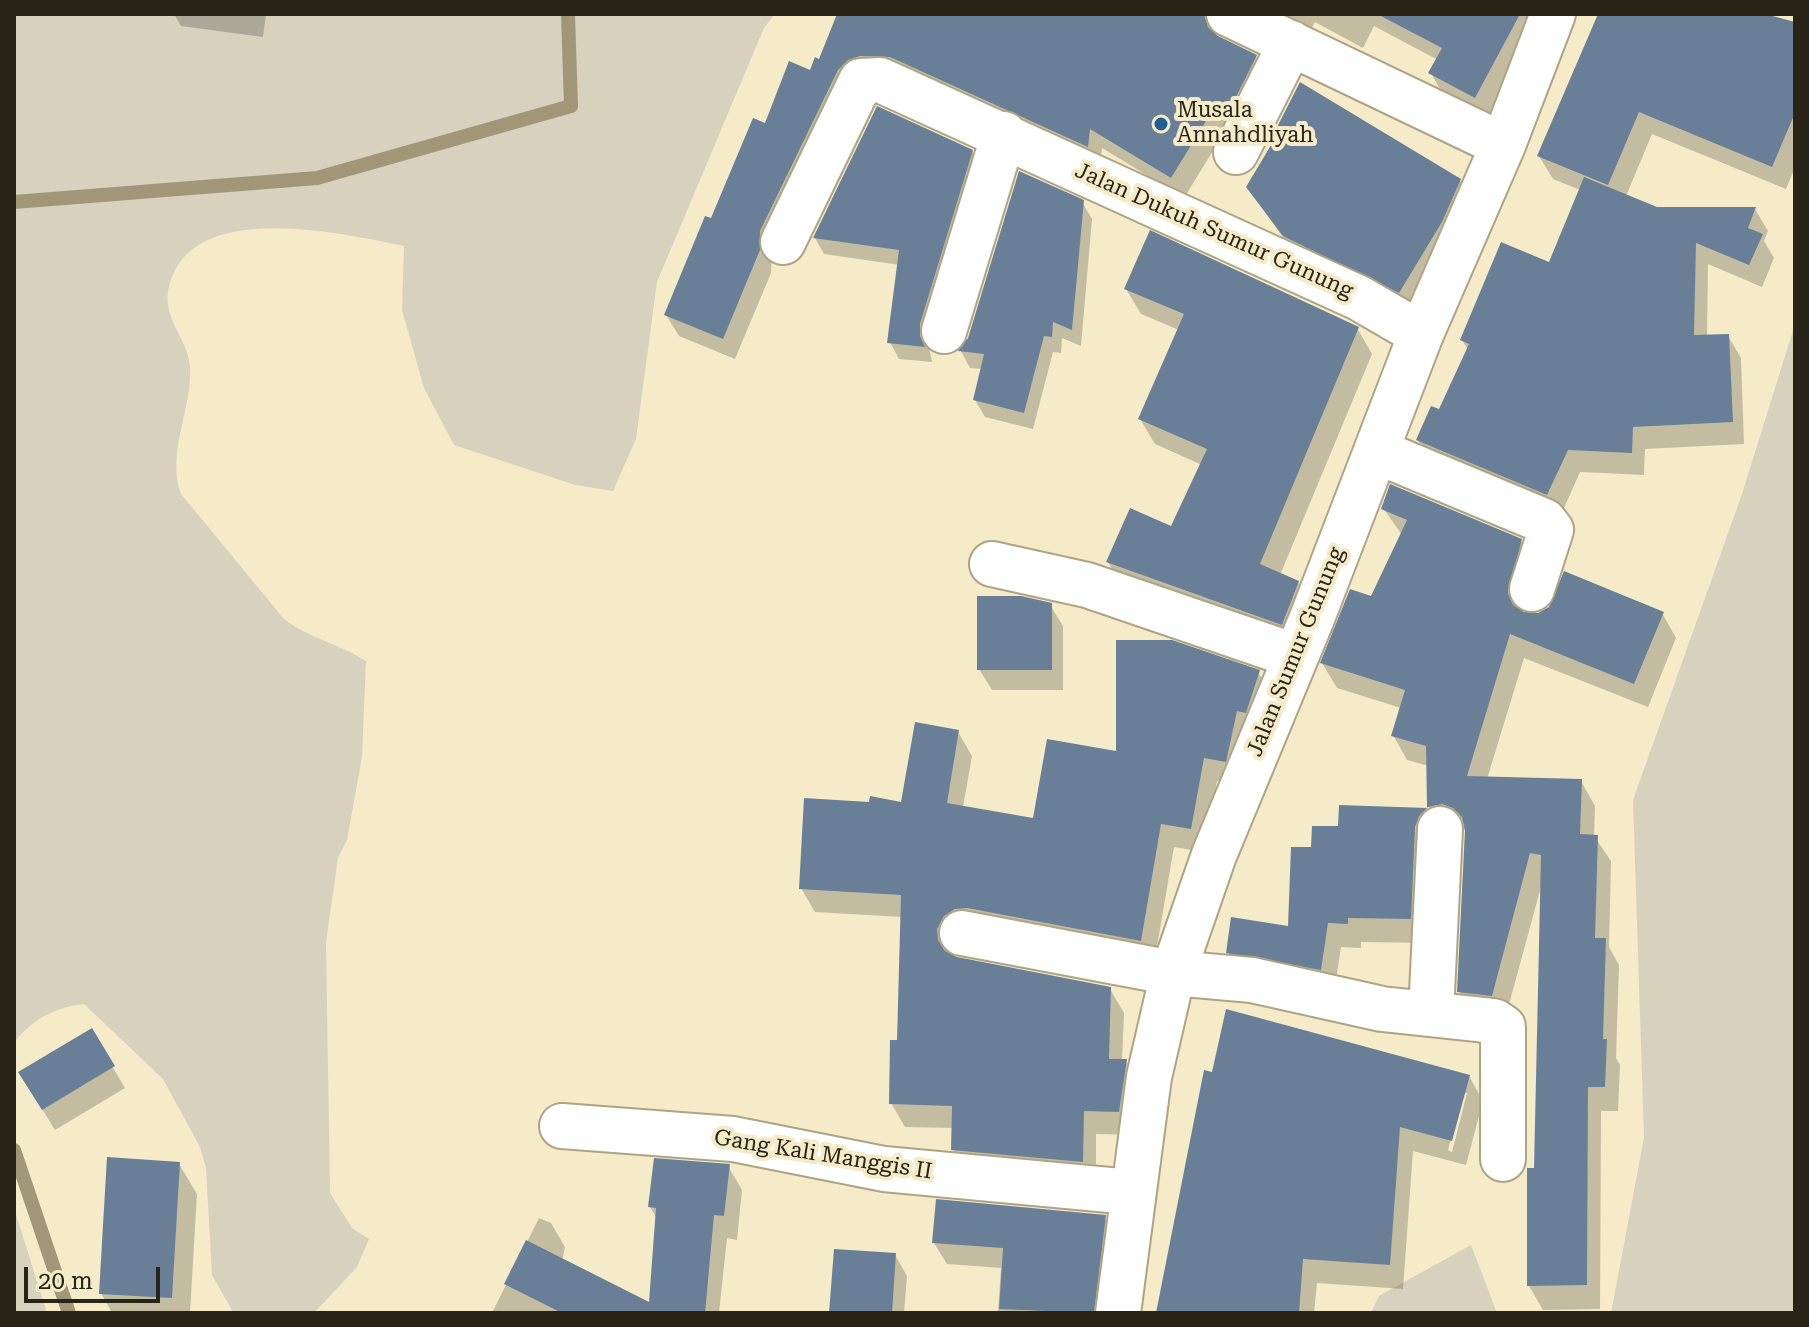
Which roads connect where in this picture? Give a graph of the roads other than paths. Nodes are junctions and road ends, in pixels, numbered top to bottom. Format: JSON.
{"nodes":[{"id":1,"x":1229,"y":14,"type":"edge"},
{"id":2,"x":1553,"y":14,"type":"edge"},
{"id":3,"x":1291,"y":43,"type":"junction"},
{"id":4,"x":1004,"y":134,"type":"junction"},
{"id":5,"x":1503,"y":145,"type":"junction"},
{"id":6,"x":1236,"y":152,"type":"dead end"},
{"id":7,"x":783,"y":242,"type":"dead end"},
{"id":8,"x":944,"y":331,"type":"dead end"},
{"id":9,"x":1421,"y":334,"type":"junction"},
{"id":10,"x":1376,"y":451,"type":"junction"},
{"id":11,"x":992,"y":564,"type":"dead end"},
{"id":12,"x":1532,"y":589,"type":"dead end"},
{"id":13,"x":1295,"y":656,"type":"junction"},
{"id":14,"x":1440,"y":829,"type":"dead end"},
{"id":15,"x":962,"y":933,"type":"dead end"},
{"id":16,"x":1173,"y":973,"type":"junction"},
{"id":17,"x":1431,"y":1013,"type":"junction"},
{"id":18,"x":562,"y":1126,"type":"dead end"},
{"id":19,"x":1503,"y":1159,"type":"dead end"},
{"id":20,"x":1131,"y":1192,"type":"junction"},
{"id":21,"x":1118,"y":1313,"type":"edge"}],
"edges":[{"from":1,"to":3,"type":"street"},
{"from":2,"to":5,"type":"street","name":"Jalan Sumur Gunung"},
{"from":3,"to":5,"type":"street"},
{"from":3,"to":6,"type":"street"},
{"from":4,"to":7,"type":"street","name":"Jalan Dukuh Sumur Gunung"},
{"from":4,"to":8,"type":"street"},
{"from":4,"to":9,"type":"street","name":"Jalan Dukuh Sumur Gunung"},
{"from":5,"to":9,"type":"street","name":"Jalan Sumur Gunung"},
{"from":9,"to":10,"type":"street","name":"Jalan Sumur Gunung"},
{"from":10,"to":12,"type":"street"},
{"from":10,"to":13,"type":"street","name":"Jalan Sumur Gunung"},
{"from":11,"to":13,"type":"street"},
{"from":13,"to":16,"type":"street","name":"Jalan Sumur Gunung"},
{"from":14,"to":17,"type":"street"},
{"from":15,"to":16,"type":"street"},
{"from":16,"to":17,"type":"street"},
{"from":16,"to":20,"type":"street","name":"Jalan Sumur Gunung"},
{"from":17,"to":19,"type":"street"},
{"from":18,"to":20,"type":"street","name":"Gang Kali Manggis II"},
{"from":20,"to":21,"type":"street","name":"Jalan Sumur Gunung"}]}
